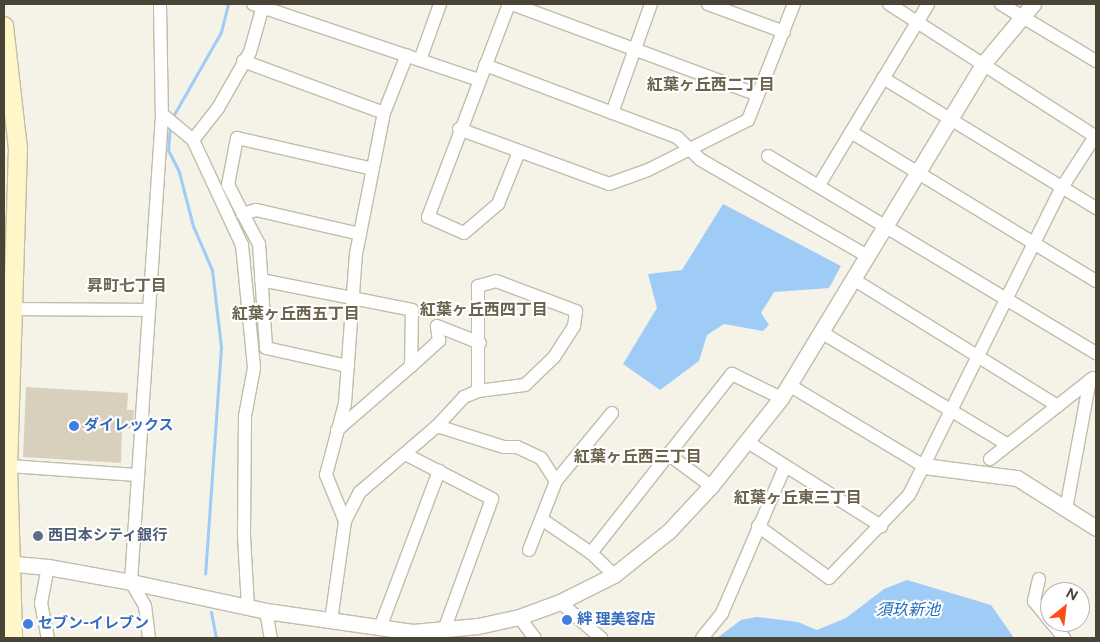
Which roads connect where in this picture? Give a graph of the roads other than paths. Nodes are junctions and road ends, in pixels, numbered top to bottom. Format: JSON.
{"nodes":[{"id":1,"x":160,"y":4,"type":"edge"},
{"id":2,"x":437,"y":4,"type":"edge"},
{"id":3,"x":510,"y":4,"type":"edge"},
{"id":4,"x":651,"y":4,"type":"edge"},
{"id":5,"x":708,"y":4,"type":"edge"},
{"id":6,"x":794,"y":4,"type":"edge"},
{"id":7,"x":889,"y":4,"type":"edge"},
{"id":8,"x":928,"y":4,"type":"edge"},
{"id":9,"x":1001,"y":4,"type":"edge"},
{"id":10,"x":1033,"y":4,"type":"edge"},
{"id":11,"x":265,"y":6,"type":"edge"},
{"id":12,"x":1020,"y":16,"type":"junction"},
{"id":13,"x":917,"y":22,"type":"junction"},
{"id":14,"x":4,"y":26,"type":"edge"},
{"id":15,"x":784,"y":32,"type":"junction"},
{"id":16,"x":634,"y":49,"type":"junction"},
{"id":17,"x":407,"y":55,"type":"junction"},
{"id":18,"x":420,"y":60,"type":"junction"},
{"id":19,"x":243,"y":61,"type":"junction"},
{"id":20,"x":1096,"y":61,"type":"edge"},
{"id":21,"x":983,"y":64,"type":"junction"},
{"id":22,"x":485,"y":65,"type":"junction"},
{"id":23,"x":883,"y":78,"type":"junction"},
{"id":24,"x":479,"y":80,"type":"junction"},
{"id":25,"x":758,"y":95,"type":"junction"},
{"id":26,"x":612,"y":112,"type":"junction"},
{"id":27,"x":384,"y":113,"type":"junction"},
{"id":28,"x":162,"y":114,"type":"junction"},
{"id":29,"x":950,"y":117,"type":"junction"},
{"id":30,"x":459,"y":129,"type":"junction"},
{"id":31,"x":851,"y":132,"type":"junction"},
{"id":32,"x":1096,"y":136,"type":"edge"},
{"id":33,"x":192,"y":140,"type":"junction"},
{"id":34,"x":687,"y":148,"type":"junction"},
{"id":35,"x":519,"y":152,"type":"junction"},
{"id":36,"x":768,"y":156,"type":"dead end"},
{"id":37,"x":373,"y":169,"type":"junction"},
{"id":38,"x":918,"y":170,"type":"junction"},
{"id":39,"x":820,"y":185,"type":"junction"},
{"id":40,"x":1061,"y":189,"type":"junction"},
{"id":41,"x":1096,"y":208,"type":"edge"},
{"id":42,"x":243,"y":214,"type":"junction"},
{"id":43,"x":886,"y":225,"type":"junction"},
{"id":44,"x":360,"y":234,"type":"junction"},
{"id":45,"x":1034,"y":244,"type":"junction"},
{"id":46,"x":867,"y":256,"type":"junction"},
{"id":47,"x":854,"y":279,"type":"junction"},
{"id":48,"x":261,"y":280,"type":"junction"},
{"id":49,"x":1096,"y":281,"type":"edge"},
{"id":50,"x":353,"y":299,"type":"junction"},
{"id":51,"x":1006,"y":299,"type":"junction"},
{"id":52,"x":12,"y":309,"type":"junction"},
{"id":53,"x":149,"y":310,"type":"junction"},
{"id":54,"x":821,"y":332,"type":"junction"},
{"id":55,"x":480,"y":343,"type":"junction"},
{"id":56,"x":1096,"y":353,"type":"edge"},
{"id":57,"x":979,"y":355,"type":"junction"},
{"id":58,"x":348,"y":366,"type":"junction"},
{"id":59,"x":411,"y":366,"type":"junction"},
{"id":60,"x":1094,"y":378,"type":"edge"},
{"id":61,"x":478,"y":391,"type":"junction"},
{"id":62,"x":785,"y":391,"type":"junction"},
{"id":63,"x":1058,"y":406,"type":"junction"},
{"id":64,"x":952,"y":412,"type":"junction"},
{"id":65,"x":612,"y":413,"type":"dead end"},
{"id":66,"x":437,"y":426,"type":"junction"},
{"id":67,"x":336,"y":431,"type":"junction"},
{"id":68,"x":746,"y":441,"type":"junction"},
{"id":69,"x":1008,"y":445,"type":"junction"},
{"id":70,"x":405,"y":454,"type":"junction"},
{"id":71,"x":668,"y":454,"type":"junction"},
{"id":72,"x":990,"y":459,"type":"dead end"},
{"id":73,"x":8,"y":466,"type":"junction"},
{"id":74,"x":924,"y":466,"type":"junction"},
{"id":75,"x":785,"y":467,"type":"junction"},
{"id":76,"x":438,"y":471,"type":"junction"},
{"id":77,"x":138,"y":475,"type":"junction"},
{"id":78,"x":556,"y":481,"type":"junction"},
{"id":79,"x":711,"y":486,"type":"junction"},
{"id":80,"x":1066,"y":509,"type":"junction"},
{"id":81,"x":543,"y":520,"type":"junction"},
{"id":82,"x":345,"y":521,"type":"junction"},
{"id":83,"x":758,"y":526,"type":"junction"},
{"id":84,"x":881,"y":526,"type":"junction"},
{"id":85,"x":1096,"y":528,"type":"edge"},
{"id":86,"x":529,"y":550,"type":"dead end"},
{"id":87,"x":591,"y":553,"type":"junction"},
{"id":88,"x":6,"y":562,"type":"edge"},
{"id":89,"x":48,"y":567,"type":"junction"},
{"id":90,"x":614,"y":575,"type":"junction"},
{"id":91,"x":1039,"y":579,"type":"dead end"},
{"id":92,"x":132,"y":582,"type":"junction"},
{"id":93,"x":560,"y":602,"type":"junction"},
{"id":94,"x":248,"y":608,"type":"junction"},
{"id":95,"x":1040,"y":609,"type":"edge"},
{"id":96,"x":266,"y":611,"type":"junction"},
{"id":97,"x":519,"y":618,"type":"junction"},
{"id":98,"x":331,"y":621,"type":"junction"},
{"id":99,"x":380,"y":628,"type":"junction"},
{"id":100,"x":444,"y":630,"type":"junction"},
{"id":101,"x":477,"y":632,"type":"edge"},
{"id":102,"x":13,"y":638,"type":"edge"},
{"id":103,"x":48,"y":638,"type":"edge"},
{"id":104,"x":149,"y":638,"type":"edge"},
{"id":105,"x":271,"y":638,"type":"edge"},
{"id":106,"x":535,"y":638,"type":"edge"},
{"id":107,"x":601,"y":638,"type":"edge"},
{"id":108,"x":702,"y":638,"type":"edge"}],
"edges":[{"from":1,"to":28,"type":"street"},
{"from":2,"to":18,"type":"street"},
{"from":3,"to":16,"type":"street"},
{"from":3,"to":22,"type":"street"},
{"from":4,"to":16,"type":"street"},
{"from":5,"to":15,"type":"street"},
{"from":6,"to":15,"type":"street"},
{"from":7,"to":13,"type":"street"},
{"from":8,"to":13,"type":"street"},
{"from":9,"to":12,"type":"street"},
{"from":10,"to":12,"type":"street"},
{"from":11,"to":17,"type":"street"},
{"from":11,"to":19,"type":"street"},
{"from":12,"to":20,"type":"street"},
{"from":12,"to":21,"type":"street"},
{"from":13,"to":21,"type":"street"},
{"from":13,"to":23,"type":"street"},
{"from":14,"to":52,"type":"main road"},
{"from":15,"to":25,"type":"street"},
{"from":16,"to":25,"type":"street"},
{"from":16,"to":26,"type":"street"},
{"from":17,"to":18,"type":"street"},
{"from":17,"to":27,"type":"street"},
{"from":18,"to":24,"type":"street"},
{"from":19,"to":27,"type":"street"},
{"from":19,"to":33,"type":"street"},
{"from":21,"to":29,"type":"street"},
{"from":21,"to":32,"type":"street"},
{"from":22,"to":24,"type":"street"},
{"from":22,"to":26,"type":"street"},
{"from":23,"to":29,"type":"street"},
{"from":23,"to":31,"type":"street"},
{"from":24,"to":30,"type":"street"},
{"from":25,"to":34,"type":"street"},
{"from":26,"to":34,"type":"street"},
{"from":27,"to":37,"type":"street"},
{"from":28,"to":33,"type":"street"},
{"from":28,"to":53,"type":"street"},
{"from":29,"to":38,"type":"street"},
{"from":29,"to":40,"type":"street"},
{"from":30,"to":35,"type":"street"},
{"from":30,"to":35,"type":"street"},
{"from":31,"to":38,"type":"street"},
{"from":31,"to":39,"type":"street"},
{"from":32,"to":40,"type":"street"},
{"from":33,"to":94,"type":"street"},
{"from":34,"to":35,"type":"street"},
{"from":34,"to":46,"type":"street"},
{"from":36,"to":39,"type":"street"},
{"from":37,"to":42,"type":"street"},
{"from":37,"to":44,"type":"street"},
{"from":38,"to":43,"type":"street"},
{"from":38,"to":45,"type":"street"},
{"from":39,"to":43,"type":"street"},
{"from":40,"to":41,"type":"street"},
{"from":40,"to":45,"type":"street"},
{"from":42,"to":44,"type":"street"},
{"from":42,"to":48,"type":"street"},
{"from":43,"to":46,"type":"street"},
{"from":43,"to":51,"type":"street"},
{"from":44,"to":50,"type":"street"},
{"from":45,"to":49,"type":"street"},
{"from":45,"to":51,"type":"street"},
{"from":46,"to":47,"type":"street"},
{"from":47,"to":54,"type":"street"},
{"from":47,"to":57,"type":"street"},
{"from":48,"to":50,"type":"street"},
{"from":48,"to":58,"type":"street"},
{"from":50,"to":58,"type":"street"},
{"from":50,"to":59,"type":"street"},
{"from":51,"to":56,"type":"street"},
{"from":51,"to":57,"type":"street"},
{"from":52,"to":53,"type":"street"},
{"from":52,"to":73,"type":"main road"},
{"from":53,"to":77,"type":"street"},
{"from":54,"to":62,"type":"street"},
{"from":54,"to":64,"type":"street"},
{"from":55,"to":59,"type":"street"},
{"from":55,"to":61,"type":"street"},
{"from":55,"to":61,"type":"street"},
{"from":57,"to":63,"type":"street"},
{"from":57,"to":64,"type":"street"},
{"from":58,"to":67,"type":"street"},
{"from":59,"to":67,"type":"street"},
{"from":60,"to":63,"type":"street"},
{"from":60,"to":80,"type":"street"},
{"from":61,"to":66,"type":"street"},
{"from":62,"to":68,"type":"street"},
{"from":62,"to":71,"type":"street"},
{"from":62,"to":74,"type":"street"},
{"from":63,"to":69,"type":"street"},
{"from":64,"to":69,"type":"street"},
{"from":64,"to":74,"type":"street"},
{"from":65,"to":78,"type":"street"},
{"from":66,"to":70,"type":"street"},
{"from":66,"to":78,"type":"street"},
{"from":67,"to":82,"type":"street"},
{"from":68,"to":75,"type":"street"},
{"from":68,"to":79,"type":"street"},
{"from":69,"to":72,"type":"street"},
{"from":70,"to":76,"type":"street"},
{"from":70,"to":82,"type":"street"},
{"from":71,"to":79,"type":"street"},
{"from":71,"to":87,"type":"street"},
{"from":73,"to":77,"type":"street"},
{"from":73,"to":88,"type":"main road"},
{"from":74,"to":80,"type":"street"},
{"from":74,"to":84,"type":"street"},
{"from":75,"to":83,"type":"street"},
{"from":75,"to":84,"type":"street"},
{"from":76,"to":99,"type":"street"},
{"from":76,"to":100,"type":"street"},
{"from":77,"to":92,"type":"street"},
{"from":78,"to":81,"type":"street"},
{"from":79,"to":90,"type":"street"},
{"from":80,"to":85,"type":"street"},
{"from":81,"to":86,"type":"street"},
{"from":81,"to":87,"type":"street"},
{"from":82,"to":98,"type":"street"},
{"from":83,"to":84,"type":"street"},
{"from":83,"to":108,"type":"street"},
{"from":87,"to":90,"type":"street"},
{"from":88,"to":89,"type":"street"},
{"from":88,"to":102,"type":"main road"},
{"from":89,"to":92,"type":"street"},
{"from":89,"to":103,"type":"street"},
{"from":90,"to":93,"type":"street"},
{"from":91,"to":95,"type":"street"},
{"from":92,"to":94,"type":"street"},
{"from":92,"to":104,"type":"street"},
{"from":93,"to":97,"type":"street"},
{"from":93,"to":107,"type":"street"},
{"from":94,"to":96,"type":"street"},
{"from":96,"to":98,"type":"street"},
{"from":96,"to":105,"type":"street"},
{"from":97,"to":101,"type":"street"},
{"from":97,"to":106,"type":"street"},
{"from":98,"to":99,"type":"street"},
{"from":99,"to":100,"type":"street"},
{"from":100,"to":101,"type":"street"}]}
